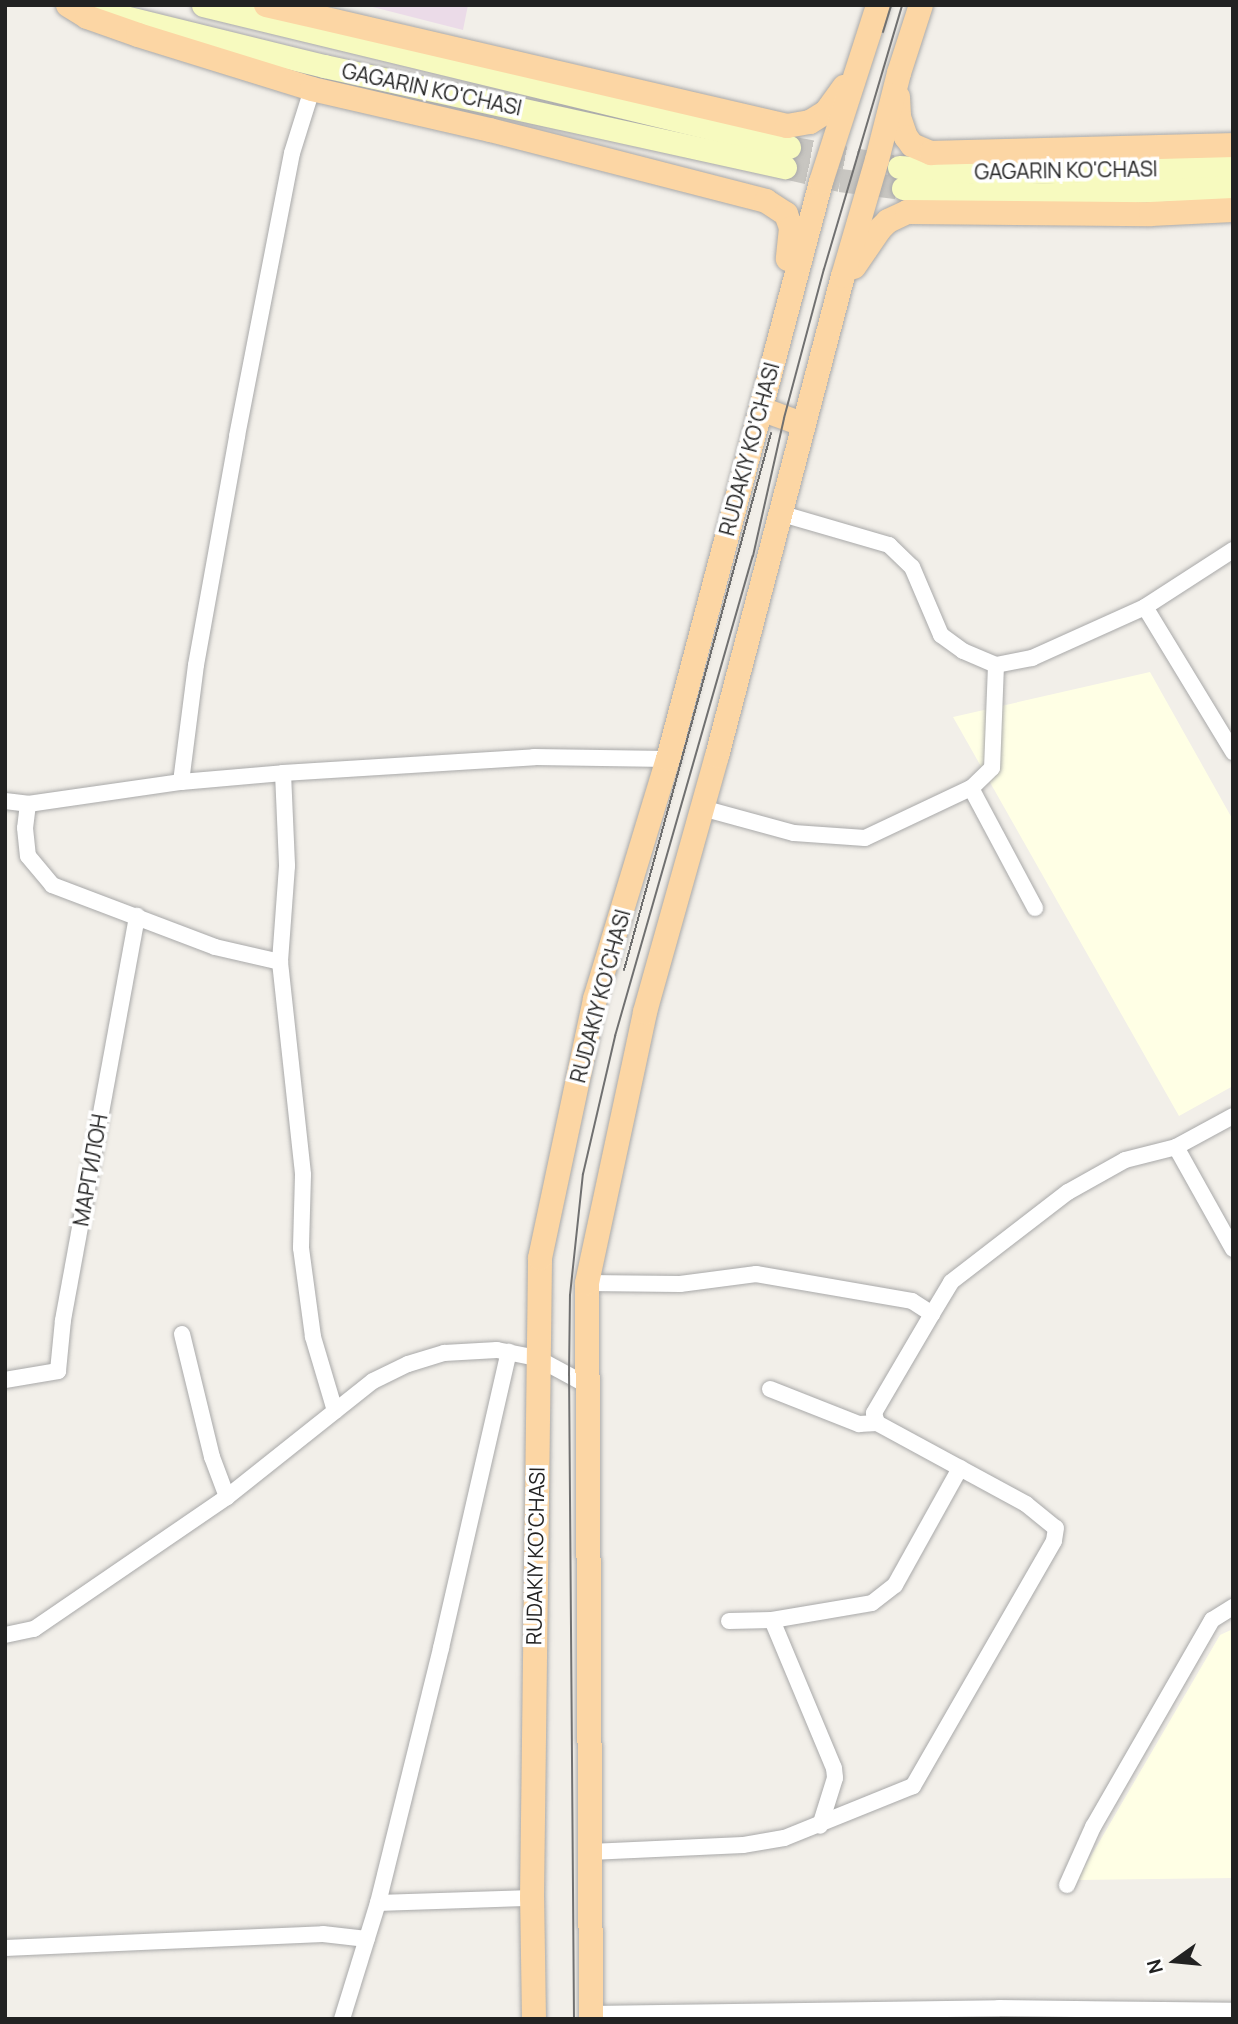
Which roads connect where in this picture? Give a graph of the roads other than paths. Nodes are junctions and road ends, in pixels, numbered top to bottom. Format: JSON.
{"nodes":[{"id":1,"x":68,"y":5,"type":"edge"},
{"id":2,"x":81,"y":5,"type":"edge"},
{"id":3,"x":203,"y":5,"type":"edge"},
{"id":4,"x":266,"y":5,"type":"edge"},
{"id":5,"x":878,"y":5,"type":"edge"},
{"id":6,"x":921,"y":5,"type":"edge"},
{"id":7,"x":862,"y":56,"type":"junction"},
{"id":8,"x":899,"y":73,"type":"junction"},
{"id":9,"x":312,"y":89,"type":"junction"},
{"id":10,"x":1233,"y":145,"type":"edge"},
{"id":11,"x":1233,"y":167,"type":"edge"},
{"id":12,"x":1233,"y":187,"type":"edge"},
{"id":13,"x":1233,"y":210,"type":"edge"},
{"id":14,"x":838,"y":295,"type":"junction"},
{"id":15,"x":782,"y":324,"type":"junction"},
{"id":16,"x":761,"y":409,"type":"junction"},
{"id":17,"x":802,"y":424,"type":"junction"},
{"id":18,"x":779,"y":513,"type":"junction"},
{"id":19,"x":1233,"y":550,"type":"edge"},
{"id":20,"x":1145,"y":607,"type":"junction"},
{"id":21,"x":996,"y":665,"type":"junction"},
{"id":22,"x":1233,"y":752,"type":"edge"},
{"id":23,"x":668,"y":759,"type":"junction"},
{"id":24,"x":283,"y":773,"type":"junction"},
{"id":25,"x":181,"y":782,"type":"junction"},
{"id":26,"x":971,"y":788,"type":"junction"},
{"id":27,"x":5,"y":802,"type":"edge"},
{"id":28,"x":28,"y":804,"type":"junction"},
{"id":29,"x":702,"y":808,"type":"junction"},
{"id":30,"x":1035,"y":908,"type":"dead end"},
{"id":31,"x":137,"y":916,"type":"junction"},
{"id":32,"x":280,"y":962,"type":"junction"},
{"id":33,"x":1233,"y":1116,"type":"edge"},
{"id":34,"x":1176,"y":1147,"type":"junction"},
{"id":35,"x":1233,"y":1248,"type":"edge"},
{"id":36,"x":587,"y":1283,"type":"junction"},
{"id":37,"x":932,"y":1314,"type":"junction"},
{"id":38,"x":182,"y":1334,"type":"dead end"},
{"id":39,"x":509,"y":1352,"type":"junction"},
{"id":40,"x":537,"y":1358,"type":"junction"},
{"id":41,"x":5,"y":1380,"type":"edge"},
{"id":42,"x":587,"y":1385,"type":"junction"},
{"id":43,"x":770,"y":1389,"type":"dead end"},
{"id":44,"x":335,"y":1411,"type":"junction"},
{"id":45,"x":877,"y":1423,"type":"junction"},
{"id":46,"x":960,"y":1468,"type":"junction"},
{"id":47,"x":227,"y":1497,"type":"junction"},
{"id":48,"x":1233,"y":1607,"type":"edge"},
{"id":49,"x":729,"y":1620,"type":"dead end"},
{"id":50,"x":772,"y":1620,"type":"junction"},
{"id":51,"x":5,"y":1635,"type":"edge"},
{"id":52,"x":820,"y":1826,"type":"junction"},
{"id":53,"x":590,"y":1852,"type":"junction"},
{"id":54,"x":1067,"y":1885,"type":"dead end"},
{"id":55,"x":532,"y":1898,"type":"junction"},
{"id":56,"x":378,"y":1903,"type":"junction"},
{"id":57,"x":367,"y":1939,"type":"junction"},
{"id":58,"x":5,"y":1948,"type":"edge"},
{"id":59,"x":1233,"y":2011,"type":"edge"},
{"id":60,"x":1170,"y":2014,"type":"edge"},
{"id":61,"x":591,"y":2016,"type":"edge"},
{"id":62,"x":342,"y":2019,"type":"edge"},
{"id":63,"x":534,"y":2019,"type":"edge"}],
"edges":[{"from":1,"to":9,"type":"main road"},
{"from":2,"to":3,"type":"main road","name":"GAGARIN KO'CHASI"},
{"from":4,"to":7,"type":"main road"},
{"from":5,"to":7,"type":"main road","name":"RUDAKIY KO'CHASI"},
{"from":6,"to":8,"type":"main road"},
{"from":7,"to":15,"type":"main road","name":"RUDAKIY KO'CHASI"},
{"from":8,"to":10,"type":"main road"},
{"from":8,"to":14,"type":"main road"},
{"from":9,"to":15,"type":"main road"},
{"from":9,"to":25,"type":"street"},
{"from":11,"to":12,"type":"main road","name":"GAGARIN KO'CHASI"},
{"from":13,"to":14,"type":"main road"},
{"from":14,"to":17,"type":"main road"},
{"from":15,"to":16,"type":"main road","name":"RUDAKIY KO'CHASI"},
{"from":16,"to":17,"type":"main road"},
{"from":16,"to":23,"type":"main road","name":"RUDAKIY KO'CHASI"},
{"from":17,"to":18,"type":"main road"},
{"from":18,"to":21,"type":"street"},
{"from":18,"to":29,"type":"main road"},
{"from":19,"to":20,"type":"street"},
{"from":20,"to":21,"type":"street"},
{"from":20,"to":22,"type":"street"},
{"from":21,"to":26,"type":"street"},
{"from":23,"to":24,"type":"street"},
{"from":23,"to":40,"type":"main road","name":"RUDAKIY KO'CHASI"},
{"from":24,"to":25,"type":"street"},
{"from":24,"to":32,"type":"street"},
{"from":25,"to":28,"type":"street"},
{"from":26,"to":29,"type":"street"},
{"from":26,"to":30,"type":"street"},
{"from":27,"to":28,"type":"street"},
{"from":28,"to":31,"type":"street"},
{"from":29,"to":36,"type":"main road"},
{"from":31,"to":32,"type":"street"},
{"from":31,"to":41,"type":"street","name":"МАРГИЛОН"},
{"from":32,"to":44,"type":"street"},
{"from":33,"to":34,"type":"street"},
{"from":34,"to":35,"type":"street"},
{"from":34,"to":37,"type":"street"},
{"from":36,"to":37,"type":"street"},
{"from":36,"to":42,"type":"main road"},
{"from":37,"to":45,"type":"street"},
{"from":38,"to":47,"type":"street"},
{"from":39,"to":40,"type":"street"},
{"from":39,"to":44,"type":"street"},
{"from":39,"to":56,"type":"street"},
{"from":40,"to":42,"type":"street"},
{"from":40,"to":55,"type":"main road","name":"RUDAKIY KO'CHASI"},
{"from":42,"to":53,"type":"main road"},
{"from":43,"to":45,"type":"street"},
{"from":44,"to":47,"type":"street"},
{"from":45,"to":46,"type":"street"},
{"from":46,"to":50,"type":"street"},
{"from":46,"to":52,"type":"street"},
{"from":47,"to":51,"type":"street"},
{"from":48,"to":54,"type":"street"},
{"from":49,"to":50,"type":"street"},
{"from":50,"to":52,"type":"street"},
{"from":52,"to":53,"type":"street"},
{"from":53,"to":61,"type":"main road"},
{"from":55,"to":56,"type":"street"},
{"from":55,"to":63,"type":"main road","name":"RUDAKIY KO'CHASI"},
{"from":56,"to":57,"type":"street"},
{"from":57,"to":58,"type":"street"},
{"from":57,"to":62,"type":"street"},
{"from":59,"to":60,"type":"street"},
{"from":60,"to":61,"type":"street"}]}
